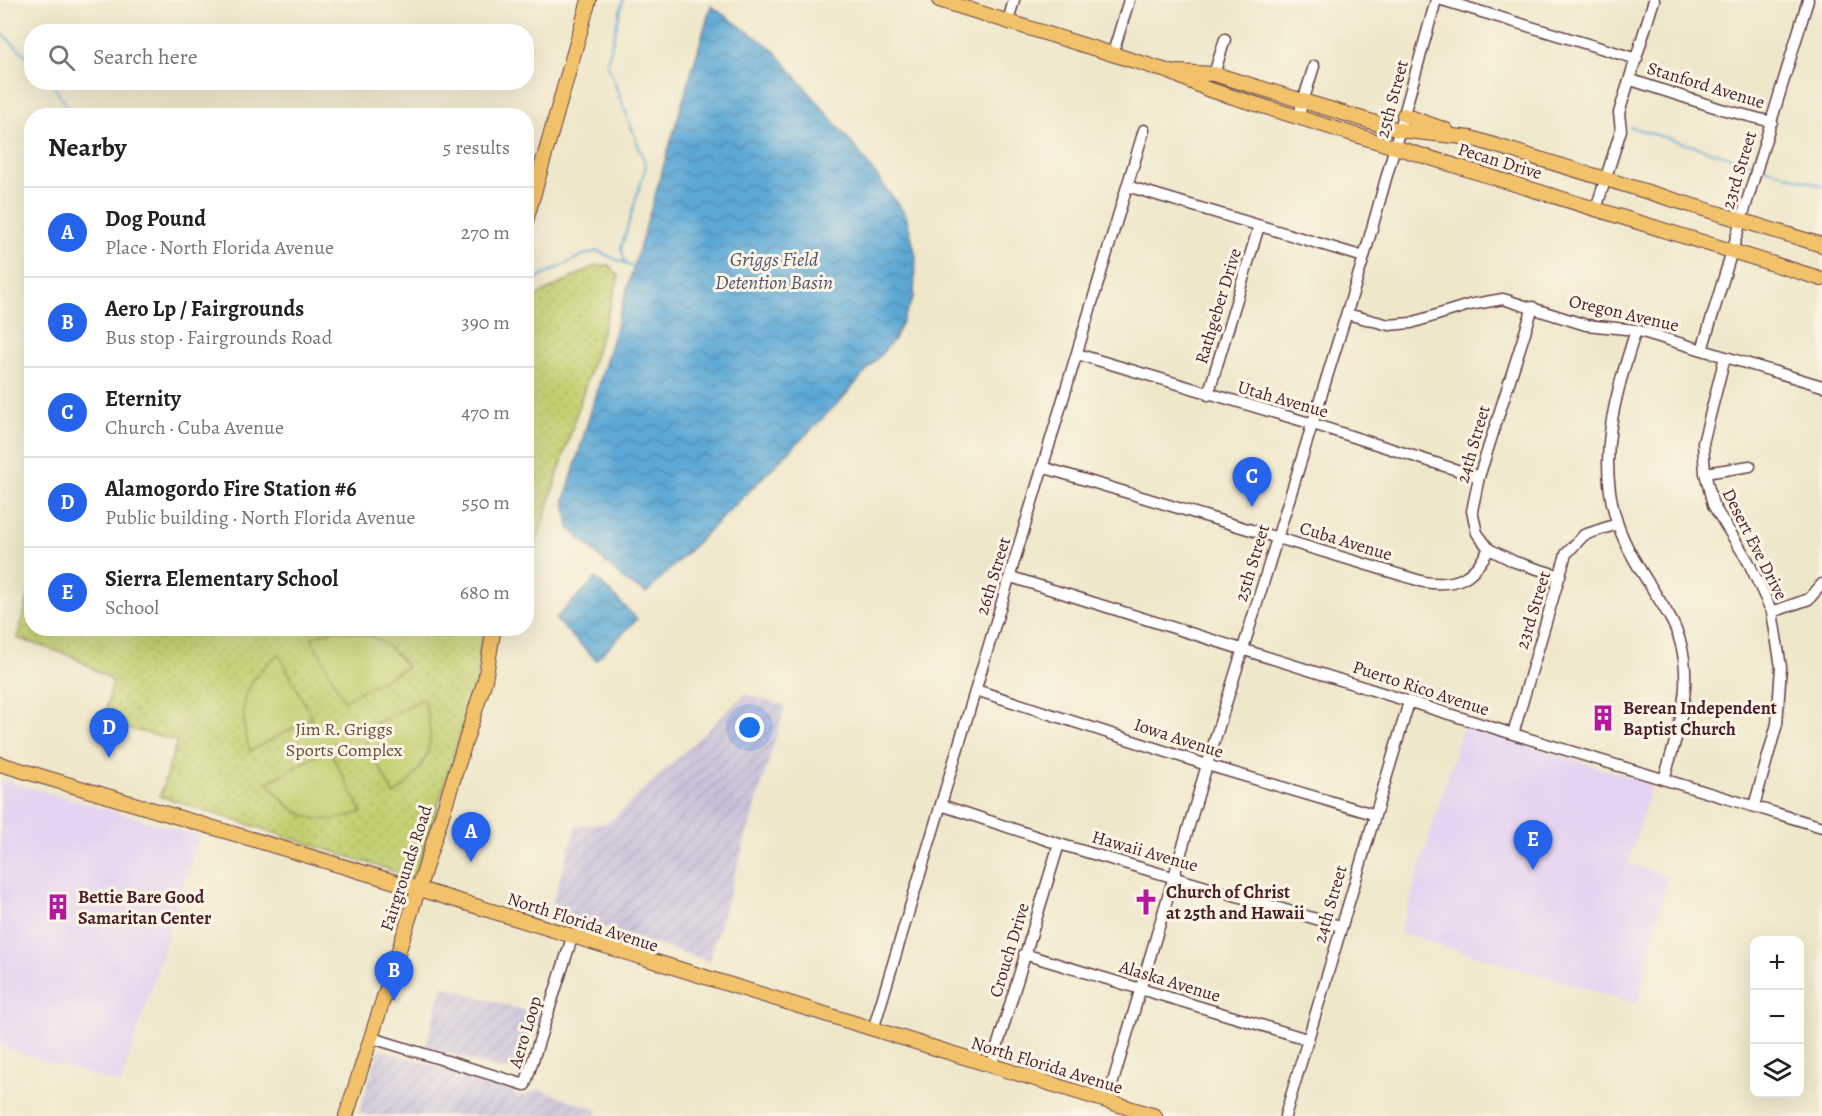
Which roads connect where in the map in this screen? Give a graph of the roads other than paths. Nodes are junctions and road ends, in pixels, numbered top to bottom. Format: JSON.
{"nodes":[{"id":1,"x":589,"y":0,"type":"edge"},
{"id":2,"x":939,"y":0,"type":"edge"},
{"id":3,"x":1014,"y":0,"type":"edge"},
{"id":4,"x":1129,"y":0,"type":"edge"},
{"id":5,"x":1437,"y":0,"type":"edge"},
{"id":6,"x":1442,"y":0,"type":"edge"},
{"id":7,"x":1654,"y":0,"type":"edge"},
{"id":8,"x":1808,"y":0,"type":"edge"},
{"id":9,"x":1008,"y":21,"type":"junction"},
{"id":10,"x":1225,"y":39,"type":"dead end"},
{"id":11,"x":1113,"y":53,"type":"junction"},
{"id":12,"x":1637,"y":59,"type":"junction"},
{"id":13,"x":1314,"y":66,"type":"dead end"},
{"id":14,"x":1170,"y":72,"type":"junction"},
{"id":15,"x":1214,"y":74,"type":"junction"},
{"id":16,"x":1631,"y":80,"type":"junction"},
{"id":17,"x":1303,"y":100,"type":"junction"},
{"id":18,"x":1404,"y":115,"type":"junction"},
{"id":19,"x":1298,"y":118,"type":"junction"},
{"id":20,"x":1772,"y":122,"type":"junction"},
{"id":21,"x":1144,"y":130,"type":"dead end"},
{"id":22,"x":1399,"y":130,"type":"junction"},
{"id":23,"x":1471,"y":138,"type":"junction"},
{"id":24,"x":1396,"y":148,"type":"junction"},
{"id":25,"x":1606,"y":181,"type":"junction"},
{"id":26,"x":1127,"y":186,"type":"junction"},
{"id":27,"x":534,"y":192,"type":"edge"},
{"id":28,"x":1596,"y":209,"type":"junction"},
{"id":29,"x":1741,"y":221,"type":"junction"},
{"id":30,"x":1259,"y":226,"type":"junction"},
{"id":31,"x":1822,"y":245,"type":"edge"},
{"id":32,"x":1732,"y":252,"type":"junction"},
{"id":33,"x":1364,"y":257,"type":"junction"},
{"id":34,"x":1822,"y":279,"type":"edge"},
{"id":35,"x":1533,"y":307,"type":"junction"},
{"id":36,"x":1347,"y":314,"type":"junction"},
{"id":37,"x":1636,"y":330,"type":"junction"},
{"id":38,"x":1702,"y":350,"type":"junction"},
{"id":39,"x":1077,"y":354,"type":"junction"},
{"id":40,"x":1725,"y":357,"type":"junction"},
{"id":41,"x":1822,"y":386,"type":"edge"},
{"id":42,"x":1208,"y":395,"type":"junction"},
{"id":43,"x":1313,"y":424,"type":"junction"},
{"id":44,"x":1750,"y":466,"type":"dead end"},
{"id":45,"x":1042,"y":467,"type":"junction"},
{"id":46,"x":1705,"y":473,"type":"junction"},
{"id":47,"x":1479,"y":477,"type":"junction"},
{"id":48,"x":1617,"y":524,"type":"junction"},
{"id":49,"x":1277,"y":537,"type":"junction"},
{"id":50,"x":1489,"y":549,"type":"junction"},
{"id":51,"x":1560,"y":576,"type":"junction"},
{"id":52,"x":1011,"y":577,"type":"junction"},
{"id":53,"x":1822,"y":584,"type":"edge"},
{"id":54,"x":1772,"y":612,"type":"junction"},
{"id":55,"x":493,"y":636,"type":"edge"},
{"id":56,"x":1243,"y":648,"type":"junction"},
{"id":57,"x":976,"y":690,"type":"junction"},
{"id":58,"x":1409,"y":702,"type":"junction"},
{"id":59,"x":1513,"y":734,"type":"junction"},
{"id":60,"x":0,"y":764,"type":"edge"},
{"id":61,"x":1207,"y":765,"type":"junction"},
{"id":62,"x":1664,"y":779,"type":"junction"},
{"id":63,"x":941,"y":805,"type":"junction"},
{"id":64,"x":1754,"y":806,"type":"junction"},
{"id":65,"x":1373,"y":814,"type":"junction"},
{"id":66,"x":1822,"y":827,"type":"edge"},
{"id":67,"x":1059,"y":843,"type":"junction"},
{"id":68,"x":1173,"y":876,"type":"junction"},
{"id":69,"x":418,"y":889,"type":"junction"},
{"id":70,"x":1340,"y":926,"type":"junction"},
{"id":71,"x":572,"y":938,"type":"junction"},
{"id":72,"x":1024,"y":954,"type":"junction"},
{"id":73,"x":1140,"y":989,"type":"junction"},
{"id":74,"x":873,"y":1030,"type":"junction"},
{"id":75,"x":372,"y":1038,"type":"junction"},
{"id":76,"x":1307,"y":1039,"type":"junction"},
{"id":77,"x":991,"y":1067,"type":"junction"},
{"id":78,"x":1107,"y":1102,"type":"junction"},
{"id":79,"x":346,"y":1116,"type":"edge"},
{"id":80,"x":1155,"y":1116,"type":"edge"},
{"id":81,"x":1285,"y":1116,"type":"edge"}],
"edges":[{"from":1,"to":27,"type":"main road"},
{"from":2,"to":9,"type":"main road","name":"Pecan Drive"},
{"from":3,"to":9,"type":"street"},
{"from":4,"to":11,"type":"street"},
{"from":5,"to":18,"type":"street","name":"25th Street"},
{"from":6,"to":12,"type":"street","name":"Stanford Avenue"},
{"from":7,"to":12,"type":"street"},
{"from":8,"to":20,"type":"street","name":"23rd Street"},
{"from":9,"to":11,"type":"main road","name":"Pecan Drive"},
{"from":10,"to":15,"type":"street"},
{"from":11,"to":14,"type":"main road","name":"Pecan Drive"},
{"from":12,"to":16,"type":"street"},
{"from":13,"to":17,"type":"street"},
{"from":14,"to":15,"type":"main road","name":"Pecan Drive"},
{"from":14,"to":19,"type":"main road","name":"Pecan Drive"},
{"from":15,"to":17,"type":"main road","name":"Pecan Drive"},
{"from":16,"to":20,"type":"street","name":"Stanford Avenue"},
{"from":16,"to":25,"type":"street"},
{"from":17,"to":19,"type":"street"},
{"from":17,"to":22,"type":"main road","name":"Pecan Drive"},
{"from":18,"to":22,"type":"street","name":"25th Street"},
{"from":18,"to":23,"type":"main road"},
{"from":19,"to":24,"type":"main road","name":"Pecan Drive"},
{"from":20,"to":29,"type":"street","name":"23rd Street"},
{"from":21,"to":26,"type":"street","name":"26th Street"},
{"from":22,"to":23,"type":"main road","name":"Pecan Drive"},
{"from":22,"to":24,"type":"street","name":"25th Street"},
{"from":23,"to":25,"type":"main road","name":"Pecan Drive"},
{"from":24,"to":28,"type":"main road","name":"Pecan Drive"},
{"from":24,"to":33,"type":"street","name":"25th Street"},
{"from":25,"to":28,"type":"street"},
{"from":25,"to":29,"type":"main road","name":"Pecan Drive"},
{"from":26,"to":30,"type":"street"},
{"from":26,"to":39,"type":"street","name":"26th Street"},
{"from":28,"to":32,"type":"main road","name":"Pecan Drive"},
{"from":29,"to":31,"type":"main road","name":"Pecan Drive"},
{"from":29,"to":32,"type":"street","name":"23rd Street"},
{"from":30,"to":33,"type":"street"},
{"from":30,"to":42,"type":"street","name":"Rathgeber Drive"},
{"from":32,"to":34,"type":"main road","name":"Pecan Drive"},
{"from":32,"to":38,"type":"street","name":"23rd Street"},
{"from":33,"to":36,"type":"street","name":"25th Street"},
{"from":35,"to":36,"type":"street","name":"Oregon Avenue"},
{"from":35,"to":37,"type":"street","name":"Oregon Avenue"},
{"from":35,"to":47,"type":"street","name":"24th Street"},
{"from":36,"to":43,"type":"street","name":"25th Street"},
{"from":37,"to":38,"type":"street","name":"Oregon Avenue"},
{"from":37,"to":48,"type":"street"},
{"from":38,"to":40,"type":"street","name":"Oregon Avenue"},
{"from":39,"to":42,"type":"street","name":"Utah Avenue"},
{"from":39,"to":45,"type":"street","name":"26th Street"},
{"from":40,"to":41,"type":"street","name":"Oregon Avenue"},
{"from":40,"to":46,"type":"street","name":"Desert Eve Drive"},
{"from":42,"to":43,"type":"street","name":"Utah Avenue"},
{"from":43,"to":47,"type":"street","name":"Utah Avenue"},
{"from":43,"to":49,"type":"street","name":"25th Street"},
{"from":44,"to":46,"type":"street","name":"Desert Eve Drive"},
{"from":45,"to":49,"type":"street","name":"Cuba Avenue"},
{"from":45,"to":52,"type":"street","name":"26th Street"},
{"from":46,"to":54,"type":"street","name":"Desert Eve Drive"},
{"from":47,"to":50,"type":"street","name":"24th Street"},
{"from":48,"to":51,"type":"street","name":"23rd Street"},
{"from":48,"to":62,"type":"street"},
{"from":49,"to":50,"type":"street","name":"Cuba Avenue"},
{"from":49,"to":56,"type":"street","name":"25th Street"},
{"from":50,"to":51,"type":"street"},
{"from":51,"to":59,"type":"street","name":"23rd Street"},
{"from":52,"to":56,"type":"street","name":"Puerto Rico Avenue"},
{"from":52,"to":57,"type":"street","name":"26th Street"},
{"from":53,"to":54,"type":"street"},
{"from":54,"to":64,"type":"street","name":"Desert Eve Drive"},
{"from":55,"to":69,"type":"main road","name":"Fairgrounds Road"},
{"from":56,"to":58,"type":"street","name":"Puerto Rico Avenue"},
{"from":56,"to":61,"type":"street","name":"25th Street"},
{"from":57,"to":61,"type":"street","name":"Iowa Avenue"},
{"from":57,"to":63,"type":"street","name":"26th Street"},
{"from":58,"to":59,"type":"street","name":"Puerto Rico Avenue"},
{"from":58,"to":65,"type":"street","name":"24th Street"},
{"from":59,"to":62,"type":"street","name":"Puerto Rico Avenue"},
{"from":60,"to":69,"type":"main road","name":"North Florida Avenue"},
{"from":61,"to":65,"type":"street","name":"Iowa Avenue"},
{"from":61,"to":68,"type":"street","name":"25th Street"},
{"from":62,"to":64,"type":"street","name":"Puerto Rico Avenue"},
{"from":63,"to":67,"type":"street","name":"Hawaii Avenue"},
{"from":63,"to":74,"type":"street","name":"26th Street"},
{"from":64,"to":66,"type":"street","name":"Puerto Rico Avenue"},
{"from":65,"to":70,"type":"street","name":"24th Street"},
{"from":67,"to":68,"type":"street","name":"Hawaii Avenue"},
{"from":67,"to":72,"type":"street","name":"Crouch Drive"},
{"from":68,"to":70,"type":"street","name":"Hawaii Avenue"},
{"from":68,"to":73,"type":"street","name":"25th Street"},
{"from":69,"to":71,"type":"main road","name":"North Florida Avenue"},
{"from":69,"to":75,"type":"main road","name":"Fairgrounds Road"},
{"from":70,"to":76,"type":"street","name":"24th Street"},
{"from":71,"to":74,"type":"main road","name":"North Florida Avenue"},
{"from":71,"to":75,"type":"street","name":"Aero Loop"},
{"from":72,"to":73,"type":"street","name":"Alaska Avenue"},
{"from":72,"to":77,"type":"street","name":"Crouch Drive"},
{"from":73,"to":76,"type":"street","name":"Alaska Avenue"},
{"from":73,"to":78,"type":"street","name":"25th Street"},
{"from":74,"to":77,"type":"main road","name":"North Florida Avenue"},
{"from":75,"to":79,"type":"main road","name":"Fairgrounds Road"},
{"from":76,"to":81,"type":"street","name":"24th Street"},
{"from":77,"to":78,"type":"main road","name":"North Florida Avenue"},
{"from":78,"to":80,"type":"main road","name":"North Florida Avenue"}]}
